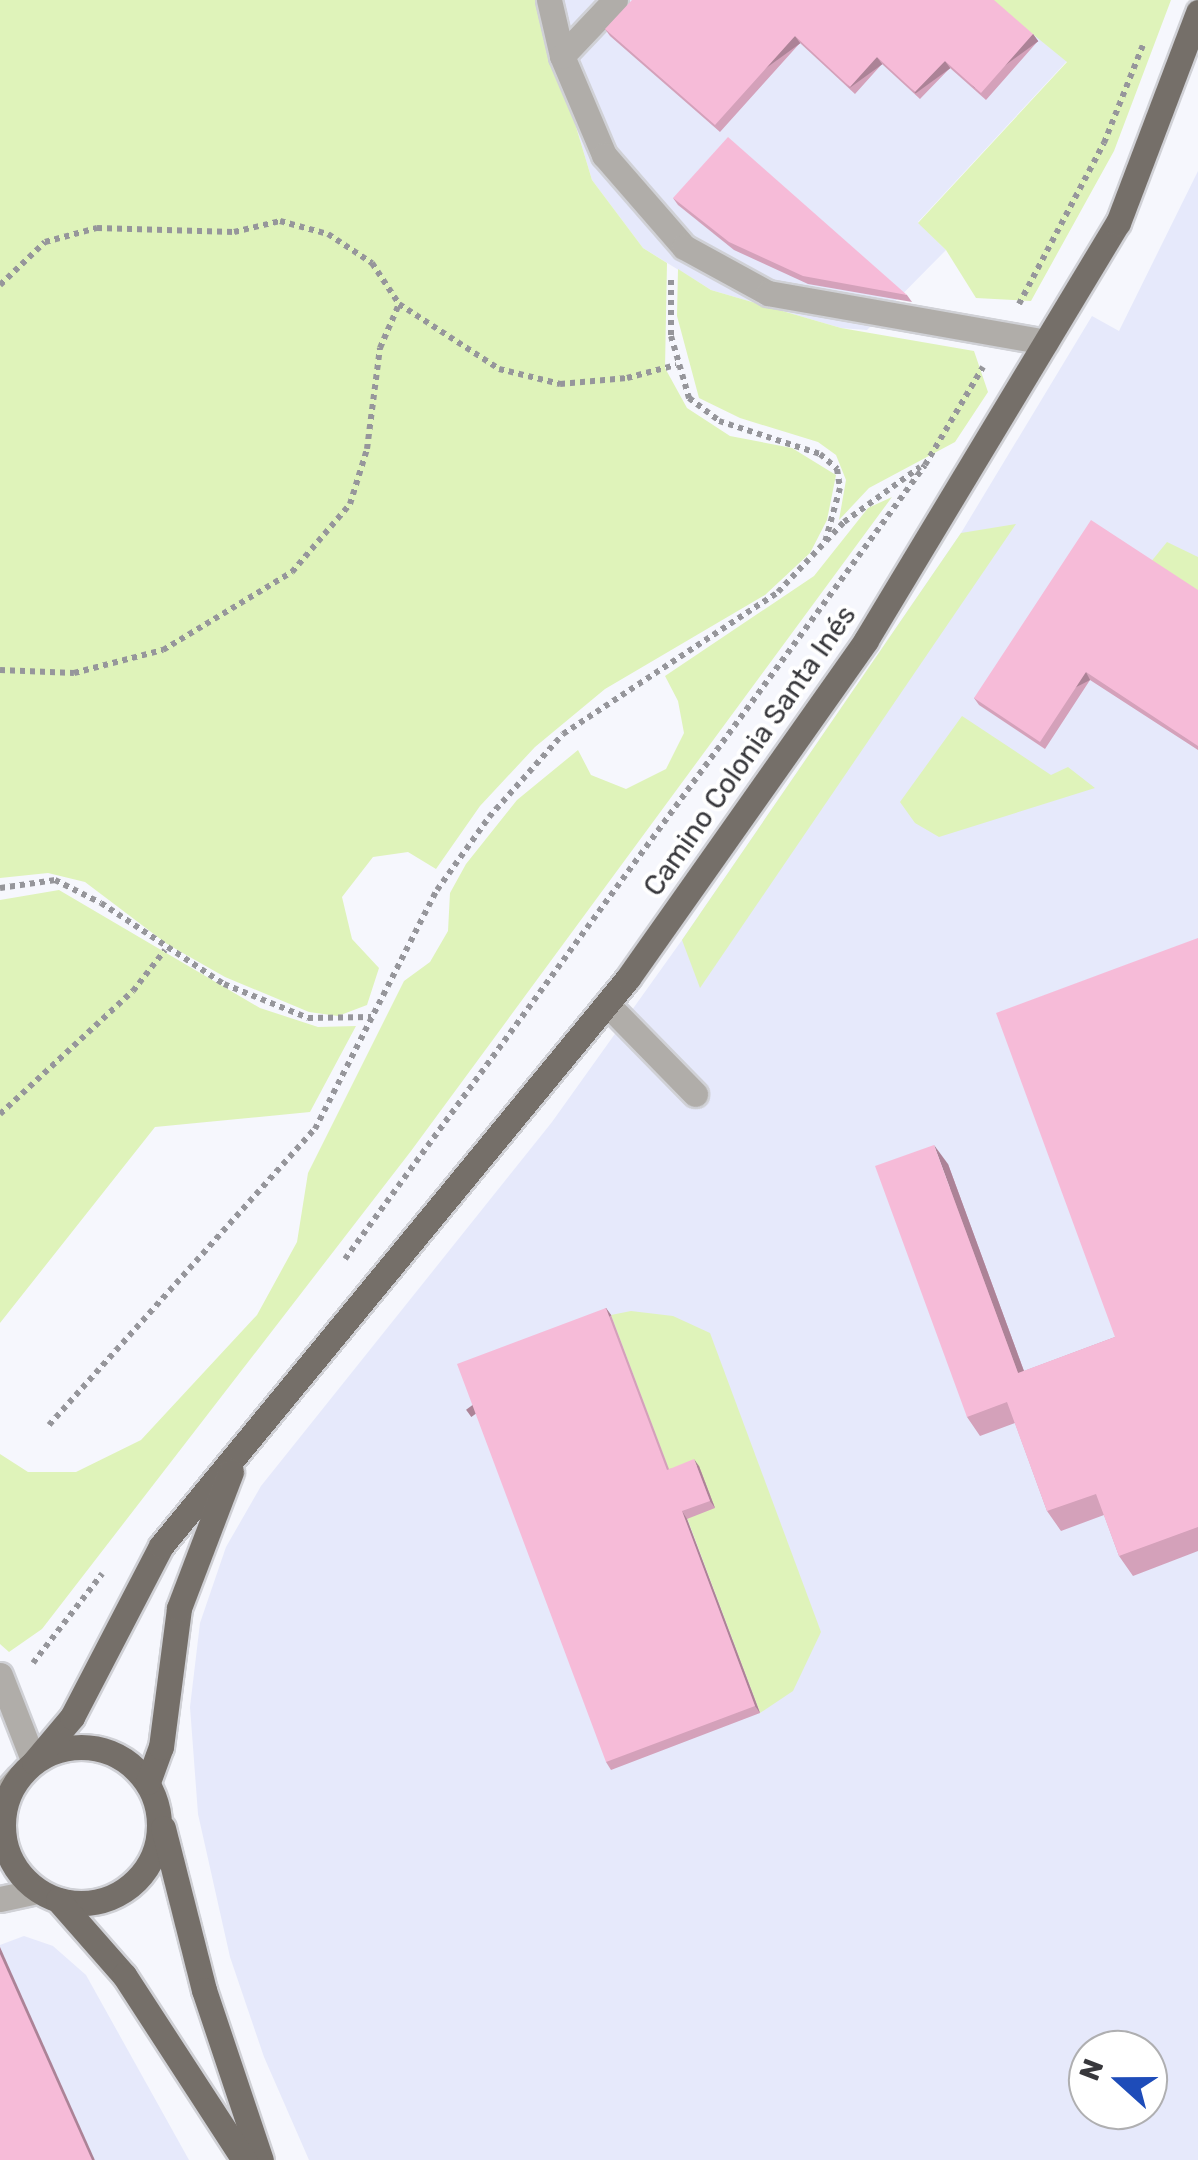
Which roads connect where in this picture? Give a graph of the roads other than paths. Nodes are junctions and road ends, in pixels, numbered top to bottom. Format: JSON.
{"nodes":[{"id":1,"x":549,"y":0,"type":"edge"},
{"id":2,"x":616,"y":0,"type":"edge"},
{"id":3,"x":1198,"y":12,"type":"edge"},
{"id":4,"x":562,"y":56,"type":"junction"},
{"id":5,"x":1046,"y":342,"type":"junction"},
{"id":6,"x":607,"y":1004,"type":"junction"},
{"id":7,"x":695,"y":1094,"type":"dead end"},
{"id":8,"x":238,"y":1453,"type":"junction"},
{"id":9,"x":4,"y":1685,"type":"edge"},
{"id":10,"x":26,"y":1770,"type":"junction"},
{"id":11,"x":148,"y":1782,"type":"junction"},
{"id":12,"x":0,"y":1798,"type":"edge"},
{"id":13,"x":158,"y":1809,"type":"junction"},
{"id":14,"x":48,"y":1895,"type":"junction"},
{"id":15,"x":0,"y":1898,"type":"edge"},
{"id":16,"x":244,"y":2160,"type":"edge"},
{"id":17,"x":261,"y":2160,"type":"edge"}],
"edges":[{"from":1,"to":4,"type":"street"},
{"from":2,"to":4,"type":"street"},
{"from":3,"to":5,"type":"main road","name":"Camino Colonia Santa Inés"},
{"from":4,"to":5,"type":"street"},
{"from":5,"to":6,"type":"main road","name":"Camino Colonia Santa Inés"},
{"from":6,"to":7,"type":"street"},
{"from":6,"to":8,"type":"main road","name":"Camino Colonia Santa Inés"},
{"from":8,"to":10,"type":"main road","name":"Camino Colonia Santa Inés"},
{"from":8,"to":11,"type":"main road","name":"Camino Colonia Santa Inés"},
{"from":9,"to":10,"type":"street"},
{"from":10,"to":11,"type":"main road"},
{"from":10,"to":12,"type":"street","name":"Camino Colonia Santa Inés"},
{"from":10,"to":14,"type":"main road"},
{"from":11,"to":13,"type":"main road"},
{"from":13,"to":14,"type":"main road"},
{"from":13,"to":17,"type":"main road"},
{"from":14,"to":15,"type":"street"},
{"from":14,"to":16,"type":"main road"}]}
